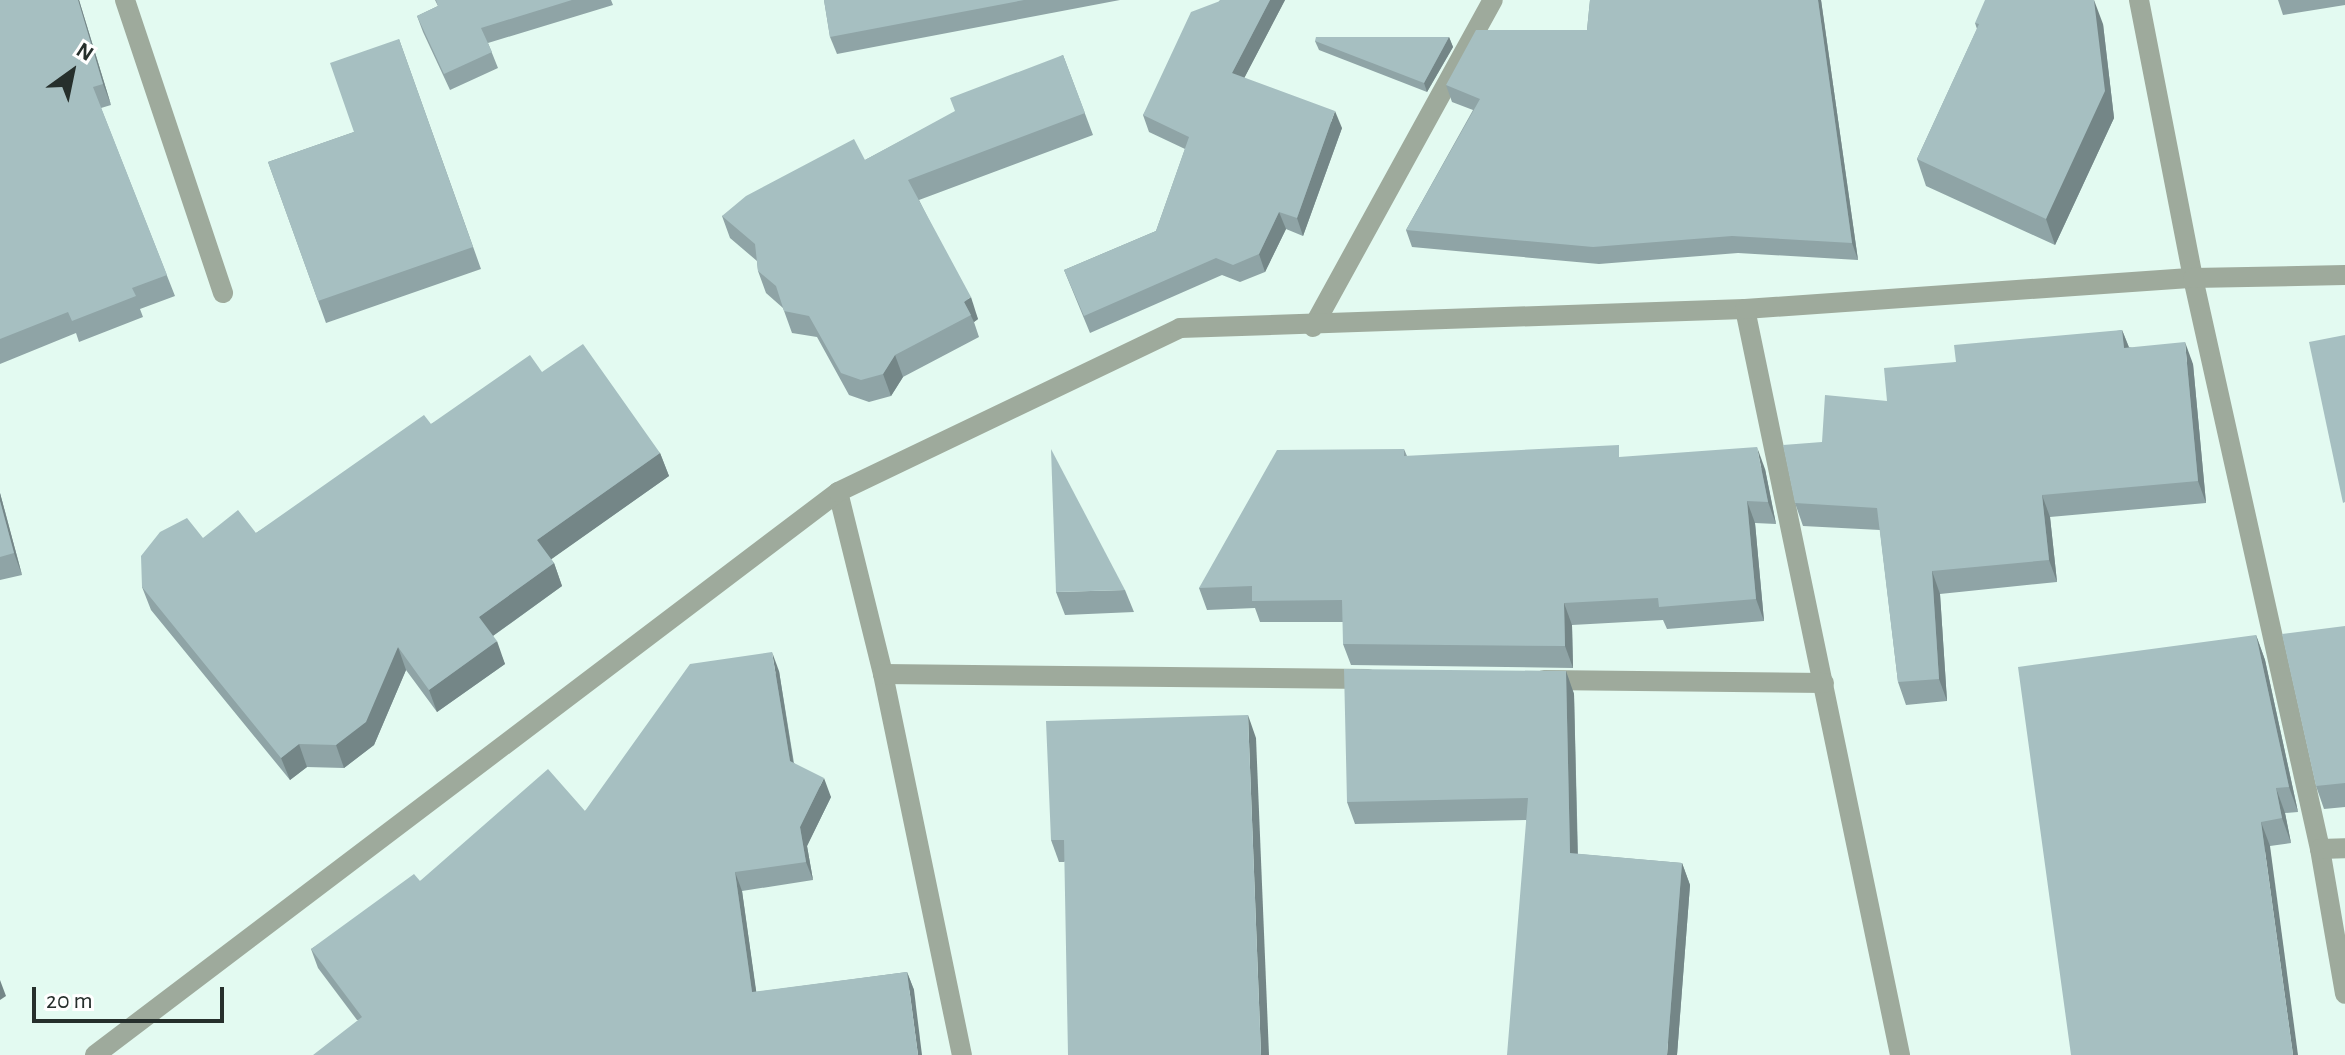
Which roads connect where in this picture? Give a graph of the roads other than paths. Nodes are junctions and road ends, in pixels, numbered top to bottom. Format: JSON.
{"nodes":[{"id":1,"x":125,"y":0,"type":"edge"},
{"id":2,"x":1493,"y":0,"type":"edge"},
{"id":3,"x":2139,"y":0,"type":"edge"},
{"id":4,"x":2345,"y":275,"type":"edge"},
{"id":5,"x":2193,"y":278,"type":"junction"},
{"id":6,"x":223,"y":293,"type":"dead end"},
{"id":7,"x":1745,"y":309,"type":"junction"},
{"id":8,"x":1313,"y":327,"type":"junction"},
{"id":9,"x":838,"y":492,"type":"junction"},
{"id":10,"x":883,"y":674,"type":"junction"},
{"id":11,"x":1393,"y":679,"type":"edge"},
{"id":12,"x":1521,"y":680,"type":"edge"},
{"id":13,"x":1824,"y":683,"type":"junction"},
{"id":14,"x":2345,"y":848,"type":"edge"},
{"id":15,"x":2320,"y":849,"type":"junction"},
{"id":16,"x":2345,"y":994,"type":"edge"},
{"id":17,"x":95,"y":1055,"type":"edge"},
{"id":18,"x":962,"y":1055,"type":"edge"},
{"id":19,"x":1900,"y":1055,"type":"edge"}],
"edges":[{"from":1,"to":6,"type":"street"},
{"from":2,"to":8,"type":"street"},
{"from":3,"to":5,"type":"street"},
{"from":4,"to":5,"type":"street"},
{"from":5,"to":7,"type":"street"},
{"from":5,"to":15,"type":"street"},
{"from":7,"to":8,"type":"street"},
{"from":7,"to":13,"type":"street"},
{"from":8,"to":9,"type":"street"},
{"from":9,"to":10,"type":"street"},
{"from":9,"to":17,"type":"street"},
{"from":10,"to":11,"type":"street"},
{"from":10,"to":18,"type":"street"},
{"from":12,"to":13,"type":"street"},
{"from":13,"to":19,"type":"street"},
{"from":14,"to":15,"type":"street"},
{"from":15,"to":16,"type":"street"}]}
